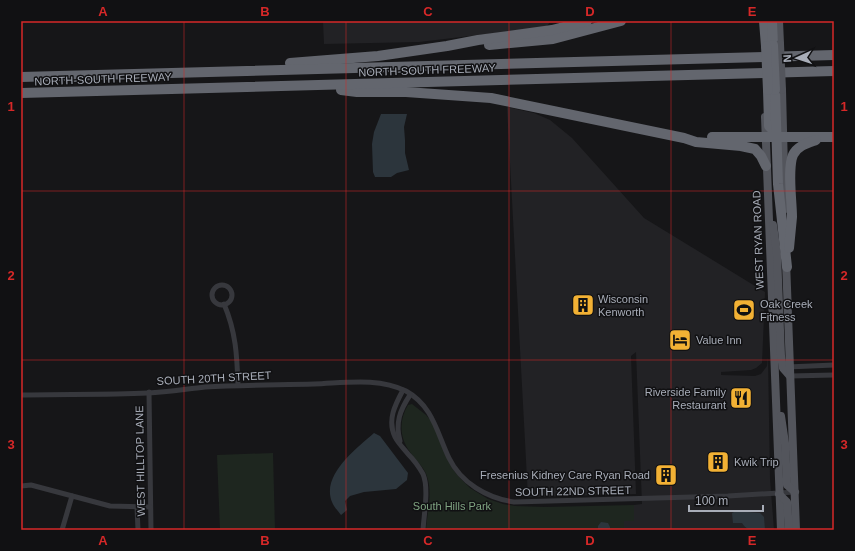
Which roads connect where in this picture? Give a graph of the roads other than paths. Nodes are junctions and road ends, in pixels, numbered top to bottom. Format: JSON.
{"nodes":[{"id":1,"x":587,"y":21,"type":"edge"},
{"id":2,"x":621,"y":21,"type":"edge"},
{"id":3,"x":763,"y":21,"type":"edge"},
{"id":4,"x":772,"y":21,"type":"edge"},
{"id":5,"x":779,"y":21,"type":"edge"},
{"id":6,"x":770,"y":45,"type":"junction"},
{"id":7,"x":447,"y":46,"type":"junction"},
{"id":8,"x":834,"y":55,"type":"edge"},
{"id":9,"x":834,"y":71,"type":"edge"},
{"id":10,"x":210,"y":72,"type":"junction"},
{"id":11,"x":21,"y":77,"type":"edge"},
{"id":12,"x":301,"y":86,"type":"junction"},
{"id":13,"x":772,"y":90,"type":"junction"},
{"id":14,"x":21,"y":93,"type":"edge"},
{"id":15,"x":778,"y":136,"type":"junction"},
{"id":16,"x":765,"y":137,"type":"junction"},
{"id":17,"x":684,"y":138,"type":"junction"},
{"id":18,"x":822,"y":138,"type":"junction"},
{"id":19,"x":834,"y":138,"type":"edge"},
{"id":20,"x":766,"y":166,"type":"junction"},
{"id":21,"x":767,"y":197,"type":"junction"},
{"id":22,"x":787,"y":267,"type":"junction"},
{"id":23,"x":224,"y":304,"type":"dead end"},
{"id":24,"x":834,"y":365,"type":"edge"},
{"id":25,"x":786,"y":367,"type":"junction"},
{"id":26,"x":775,"y":371,"type":"junction"},
{"id":27,"x":834,"y":375,"type":"edge"},
{"id":28,"x":790,"y":376,"type":"junction"},
{"id":29,"x":238,"y":385,"type":"junction"},
{"id":30,"x":149,"y":392,"type":"junction"},
{"id":31,"x":407,"y":392,"type":"junction"},
{"id":32,"x":21,"y":395,"type":"edge"},
{"id":33,"x":776,"y":398,"type":"junction"},
{"id":34,"x":400,"y":444,"type":"junction"},
{"id":35,"x":21,"y":486,"type":"edge"},
{"id":36,"x":795,"y":492,"type":"junction"},
{"id":37,"x":779,"y":494,"type":"junction"},
{"id":38,"x":72,"y":496,"type":"junction"},
{"id":39,"x":137,"y":507,"type":"junction"},
{"id":40,"x":150,"y":507,"type":"junction"},
{"id":41,"x":62,"y":530,"type":"edge"},
{"id":42,"x":138,"y":530,"type":"edge"},
{"id":43,"x":151,"y":530,"type":"edge"},
{"id":44,"x":423,"y":530,"type":"edge"},
{"id":45,"x":781,"y":530,"type":"edge"},
{"id":46,"x":789,"y":530,"type":"edge"},
{"id":47,"x":796,"y":530,"type":"edge"}],
"edges":[{"from":1,"to":7,"type":"highway"},
{"from":2,"to":7,"type":"highway"},
{"from":3,"to":6,"type":"highway"},
{"from":4,"to":6,"type":"highway"},
{"from":5,"to":6,"type":"main road","name":"WEST RYAN ROAD"},
{"from":6,"to":13,"type":"highway","bridge":true},
{"from":6,"to":13,"type":"main road","name":"WEST RYAN ROAD","bridge":true},
{"from":7,"to":10,"type":"highway"},
{"from":8,"to":10,"type":"highway","name":"NORTH-SOUTH FREEWAY"},
{"from":9,"to":12,"type":"highway","name":"NORTH-SOUTH FREEWAY"},
{"from":10,"to":11,"type":"highway","name":"NORTH-SOUTH FREEWAY"},
{"from":12,"to":14,"type":"highway","name":"NORTH-SOUTH FREEWAY"},
{"from":12,"to":17,"type":"highway"},
{"from":13,"to":15,"type":"main road","name":"WEST RYAN ROAD"},
{"from":13,"to":15,"type":"highway"},
{"from":13,"to":16,"type":"main road","name":"WEST RYAN ROAD"},
{"from":15,"to":16,"type":"highway"},
{"from":15,"to":18,"type":"highway"},
{"from":15,"to":22,"type":"highway"},
{"from":16,"to":17,"type":"highway"},
{"from":16,"to":20,"type":"main road","name":"WEST RYAN ROAD"},
{"from":17,"to":20,"type":"highway"},
{"from":18,"to":19,"type":"highway"},
{"from":18,"to":22,"type":"highway"},
{"from":20,"to":21,"type":"main road","name":"WEST RYAN ROAD"},
{"from":21,"to":25,"type":"main road"},
{"from":21,"to":26,"type":"main road","name":"WEST RYAN ROAD"},
{"from":22,"to":25,"type":"main road"},
{"from":23,"to":29,"type":"street"},
{"from":24,"to":25,"type":"street"},
{"from":25,"to":26,"type":"street"},
{"from":25,"to":28,"type":"main road"},
{"from":26,"to":33,"type":"main road","name":"WEST RYAN ROAD"},
{"from":27,"to":28,"type":"street"},
{"from":28,"to":36,"type":"main road"},
{"from":29,"to":30,"type":"street","name":"SOUTH 20TH STREET"},
{"from":29,"to":31,"type":"street","name":"SOUTH 20TH STREET"},
{"from":30,"to":32,"type":"street","name":"SOUTH 20TH STREET"},
{"from":30,"to":40,"type":"street","name":"WEST HILLTOP LANE"},
{"from":31,"to":34,"type":"street"},
{"from":31,"to":34,"type":"street"},
{"from":31,"to":37,"type":"street","name":"SOUTH 22ND STREET"},
{"from":33,"to":36,"type":"main road"},
{"from":33,"to":37,"type":"main road","name":"WEST RYAN ROAD"},
{"from":34,"to":44,"type":"street"},
{"from":35,"to":38,"type":"street"},
{"from":36,"to":37,"type":"street","name":"SOUTH 22ND STREET"},
{"from":36,"to":47,"type":"main road"},
{"from":37,"to":45,"type":"main road","name":"WEST RYAN ROAD"},
{"from":37,"to":46,"type":"main road"},
{"from":38,"to":39,"type":"street"},
{"from":38,"to":41,"type":"street"},
{"from":39,"to":40,"type":"street"},
{"from":39,"to":42,"type":"street","name":"WEST HILLTOP LANE"},
{"from":40,"to":43,"type":"street","name":"WEST HILLTOP LANE"}]}
